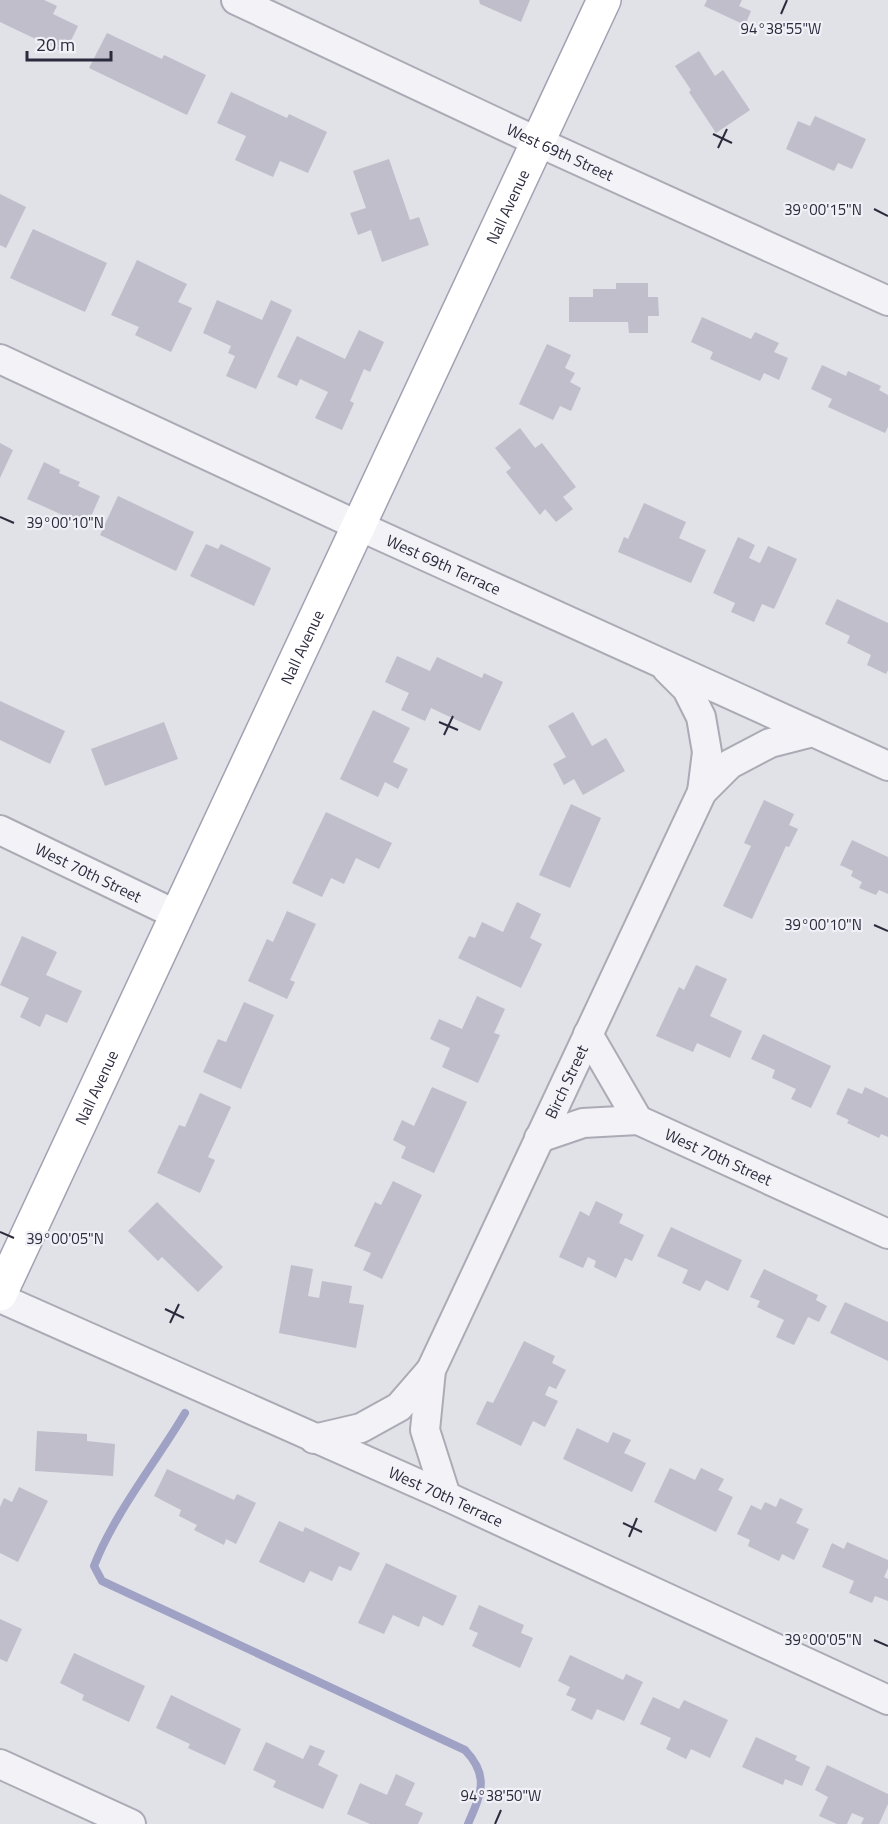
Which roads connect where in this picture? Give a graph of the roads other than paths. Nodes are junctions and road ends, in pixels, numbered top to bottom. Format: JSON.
{"nodes":[{"id":1,"x":236,"y":0,"type":"edge"},
{"id":2,"x":604,"y":0,"type":"edge"},
{"id":3,"x":538,"y":142,"type":"junction"},
{"id":4,"x":888,"y":301,"type":"edge"},
{"id":5,"x":0,"y":359,"type":"edge"},
{"id":6,"x":359,"y":526,"type":"junction"},
{"id":7,"x":662,"y":663,"type":"junction"},
{"id":8,"x":813,"y":732,"type":"junction"},
{"id":9,"x":888,"y":766,"type":"edge"},
{"id":10,"x":702,"y":792,"type":"junction"},
{"id":11,"x":0,"y":831,"type":"edge"},
{"id":12,"x":177,"y":915,"type":"junction"},
{"id":13,"x":588,"y":1034,"type":"junction"},
{"id":14,"x":638,"y":1120,"type":"junction"},
{"id":15,"x":540,"y":1138,"type":"junction"},
{"id":16,"x":888,"y":1234,"type":"edge"},
{"id":17,"x":0,"y":1296,"type":"edge"},
{"id":18,"x":431,"y":1370,"type":"junction"},
{"id":19,"x":314,"y":1439,"type":"junction"},
{"id":20,"x":446,"y":1497,"type":"junction"},
{"id":21,"x":888,"y":1700,"type":"edge"},
{"id":22,"x":0,"y":1764,"type":"edge"},
{"id":23,"x":131,"y":1824,"type":"edge"}],
"edges":[{"from":1,"to":3,"type":"street","name":"West 69th Street"},
{"from":2,"to":3,"type":"main road","name":"Nall Avenue"},
{"from":3,"to":4,"type":"street","name":"West 69th Street"},
{"from":3,"to":6,"type":"main road","name":"Nall Avenue"},
{"from":5,"to":6,"type":"street","name":"West 69th Terrace"},
{"from":6,"to":7,"type":"street","name":"West 69th Terrace"},
{"from":6,"to":12,"type":"main road","name":"Nall Avenue"},
{"from":7,"to":8,"type":"street","name":"West 69th Terrace"},
{"from":7,"to":10,"type":"street"},
{"from":8,"to":9,"type":"street","name":"West 69th Terrace"},
{"from":8,"to":10,"type":"street","name":"Birch Street"},
{"from":10,"to":13,"type":"street","name":"Birch Street"},
{"from":11,"to":12,"type":"street","name":"West 70th Street"},
{"from":12,"to":17,"type":"main road","name":"Nall Avenue"},
{"from":13,"to":14,"type":"street"},
{"from":13,"to":15,"type":"street","name":"Birch Street"},
{"from":14,"to":15,"type":"street"},
{"from":14,"to":16,"type":"street","name":"West 70th Street"},
{"from":15,"to":18,"type":"street","name":"Birch Street"},
{"from":17,"to":19,"type":"street","name":"West 70th Terrace"},
{"from":18,"to":19,"type":"street"},
{"from":18,"to":20,"type":"street","name":"Birch Street"},
{"from":19,"to":20,"type":"street","name":"West 70th Terrace"},
{"from":20,"to":21,"type":"street","name":"West 70th Terrace"},
{"from":22,"to":23,"type":"street"}]}
